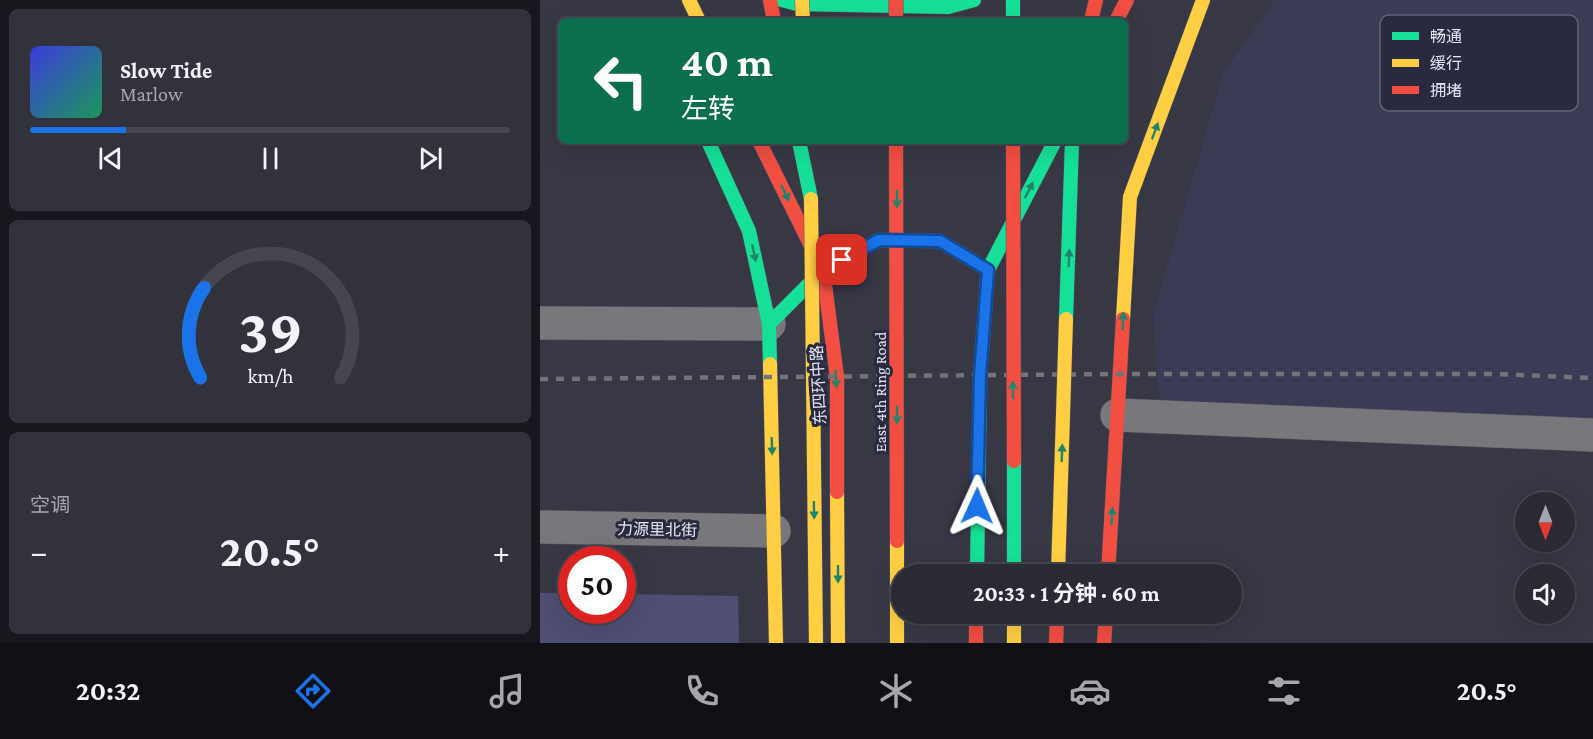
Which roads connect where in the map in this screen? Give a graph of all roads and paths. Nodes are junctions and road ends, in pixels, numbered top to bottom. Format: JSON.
{"nodes":[{"id":1,"x":679,"y":0,"type":"edge"},
{"id":2,"x":689,"y":0,"type":"edge"},
{"id":3,"x":770,"y":0,"type":"edge"},
{"id":4,"x":782,"y":0,"type":"edge"},
{"id":5,"x":802,"y":0,"type":"edge"},
{"id":6,"x":896,"y":0,"type":"edge"},
{"id":7,"x":974,"y":0,"type":"edge"},
{"id":8,"x":1013,"y":0,"type":"edge"},
{"id":9,"x":1096,"y":0,"type":"edge"},
{"id":10,"x":1127,"y":0,"type":"edge"},
{"id":11,"x":1203,"y":0,"type":"edge"},
{"id":12,"x":682,"y":18,"type":"edge"},
{"id":13,"x":698,"y":18,"type":"edge"},
{"id":14,"x":773,"y":18,"type":"edge"},
{"id":15,"x":803,"y":18,"type":"edge"},
{"id":16,"x":896,"y":18,"type":"edge"},
{"id":17,"x":1013,"y":18,"type":"edge"},
{"id":18,"x":1092,"y":18,"type":"edge"},
{"id":19,"x":1118,"y":18,"type":"edge"},
{"id":20,"x":709,"y":144,"type":"edge"},
{"id":21,"x":760,"y":144,"type":"edge"},
{"id":22,"x":800,"y":144,"type":"edge"},
{"id":23,"x":808,"y":144,"type":"edge"},
{"id":24,"x":896,"y":144,"type":"edge"},
{"id":25,"x":1013,"y":144,"type":"edge"},
{"id":26,"x":1053,"y":144,"type":"edge"},
{"id":27,"x":1072,"y":144,"type":"edge"},
{"id":28,"x":811,"y":200,"type":"junction"},
{"id":29,"x":823,"y":270,"type":"junction"},
{"id":30,"x":988,"y":270,"type":"junction"},
{"id":31,"x":540,"y":323,"type":"edge"},
{"id":32,"x":769,"y":324,"type":"junction"},
{"id":33,"x":1117,"y":415,"type":"junction"},
{"id":34,"x":1593,"y":435,"type":"edge"},
{"id":35,"x":540,"y":527,"type":"edge"},
{"id":36,"x":774,"y":531,"type":"junction"},
{"id":37,"x":977,"y":564,"type":"edge"},
{"id":38,"x":1014,"y":564,"type":"edge"},
{"id":39,"x":1058,"y":564,"type":"edge"},
{"id":40,"x":1109,"y":564,"type":"edge"},
{"id":41,"x":976,"y":624,"type":"edge"},
{"id":42,"x":1014,"y":624,"type":"edge"},
{"id":43,"x":1057,"y":624,"type":"edge"},
{"id":44,"x":1105,"y":624,"type":"edge"},
{"id":45,"x":776,"y":643,"type":"edge"},
{"id":46,"x":816,"y":643,"type":"edge"},
{"id":47,"x":838,"y":643,"type":"edge"},
{"id":48,"x":897,"y":643,"type":"edge"},
{"id":49,"x":976,"y":643,"type":"edge"},
{"id":50,"x":1014,"y":643,"type":"edge"},
{"id":51,"x":1056,"y":643,"type":"edge"},
{"id":52,"x":1104,"y":643,"type":"edge"}],
"edges":[{"from":1,"to":12,"type":"main road"},
{"from":2,"to":13,"type":"main road"},
{"from":3,"to":14,"type":"main road"},
{"from":4,"to":7,"type":"main road"},
{"from":5,"to":15,"type":"main road","bridge":true},
{"from":6,"to":16,"type":"main road","bridge":true},
{"from":8,"to":17,"type":"main road"},
{"from":9,"to":18,"type":"main road"},
{"from":10,"to":19,"type":"main road"},
{"from":33,"to":11,"type":"main road","one_way":true},
{"from":20,"to":32,"type":"main road","one_way":true},
{"from":21,"to":29,"type":"main road","name":"东四环中路","one_way":true},
{"from":22,"to":28,"type":"main road"},
{"from":23,"to":28,"type":"main road"},
{"from":24,"to":48,"type":"main road","name":"East 4th Ring Road","one_way":true,"bridge":true},
{"from":38,"to":25,"type":"main road","one_way":true,"bridge":true},
{"from":30,"to":26,"type":"main road","one_way":true},
{"from":39,"to":27,"type":"main road","one_way":true,"bridge":true},
{"from":28,"to":46,"type":"main road","one_way":true,"bridge":true},
{"from":29,"to":30,"type":"main road"},
{"from":29,"to":32,"type":"main road"},
{"from":29,"to":47,"type":"main road","name":"东四环中路","one_way":true},
{"from":30,"to":37,"type":"main road"},
{"from":31,"to":32,"type":"street"},
{"from":32,"to":36,"type":"main road","one_way":true},
{"from":33,"to":34,"type":"street"},
{"from":40,"to":33,"type":"main road","one_way":true},
{"from":35,"to":36,"type":"street","name":"力源里北街"},
{"from":36,"to":45,"type":"main road"},
{"from":41,"to":49,"type":"main road"},
{"from":42,"to":50,"type":"main road"},
{"from":43,"to":51,"type":"main road"},
{"from":44,"to":52,"type":"main road"}]}
